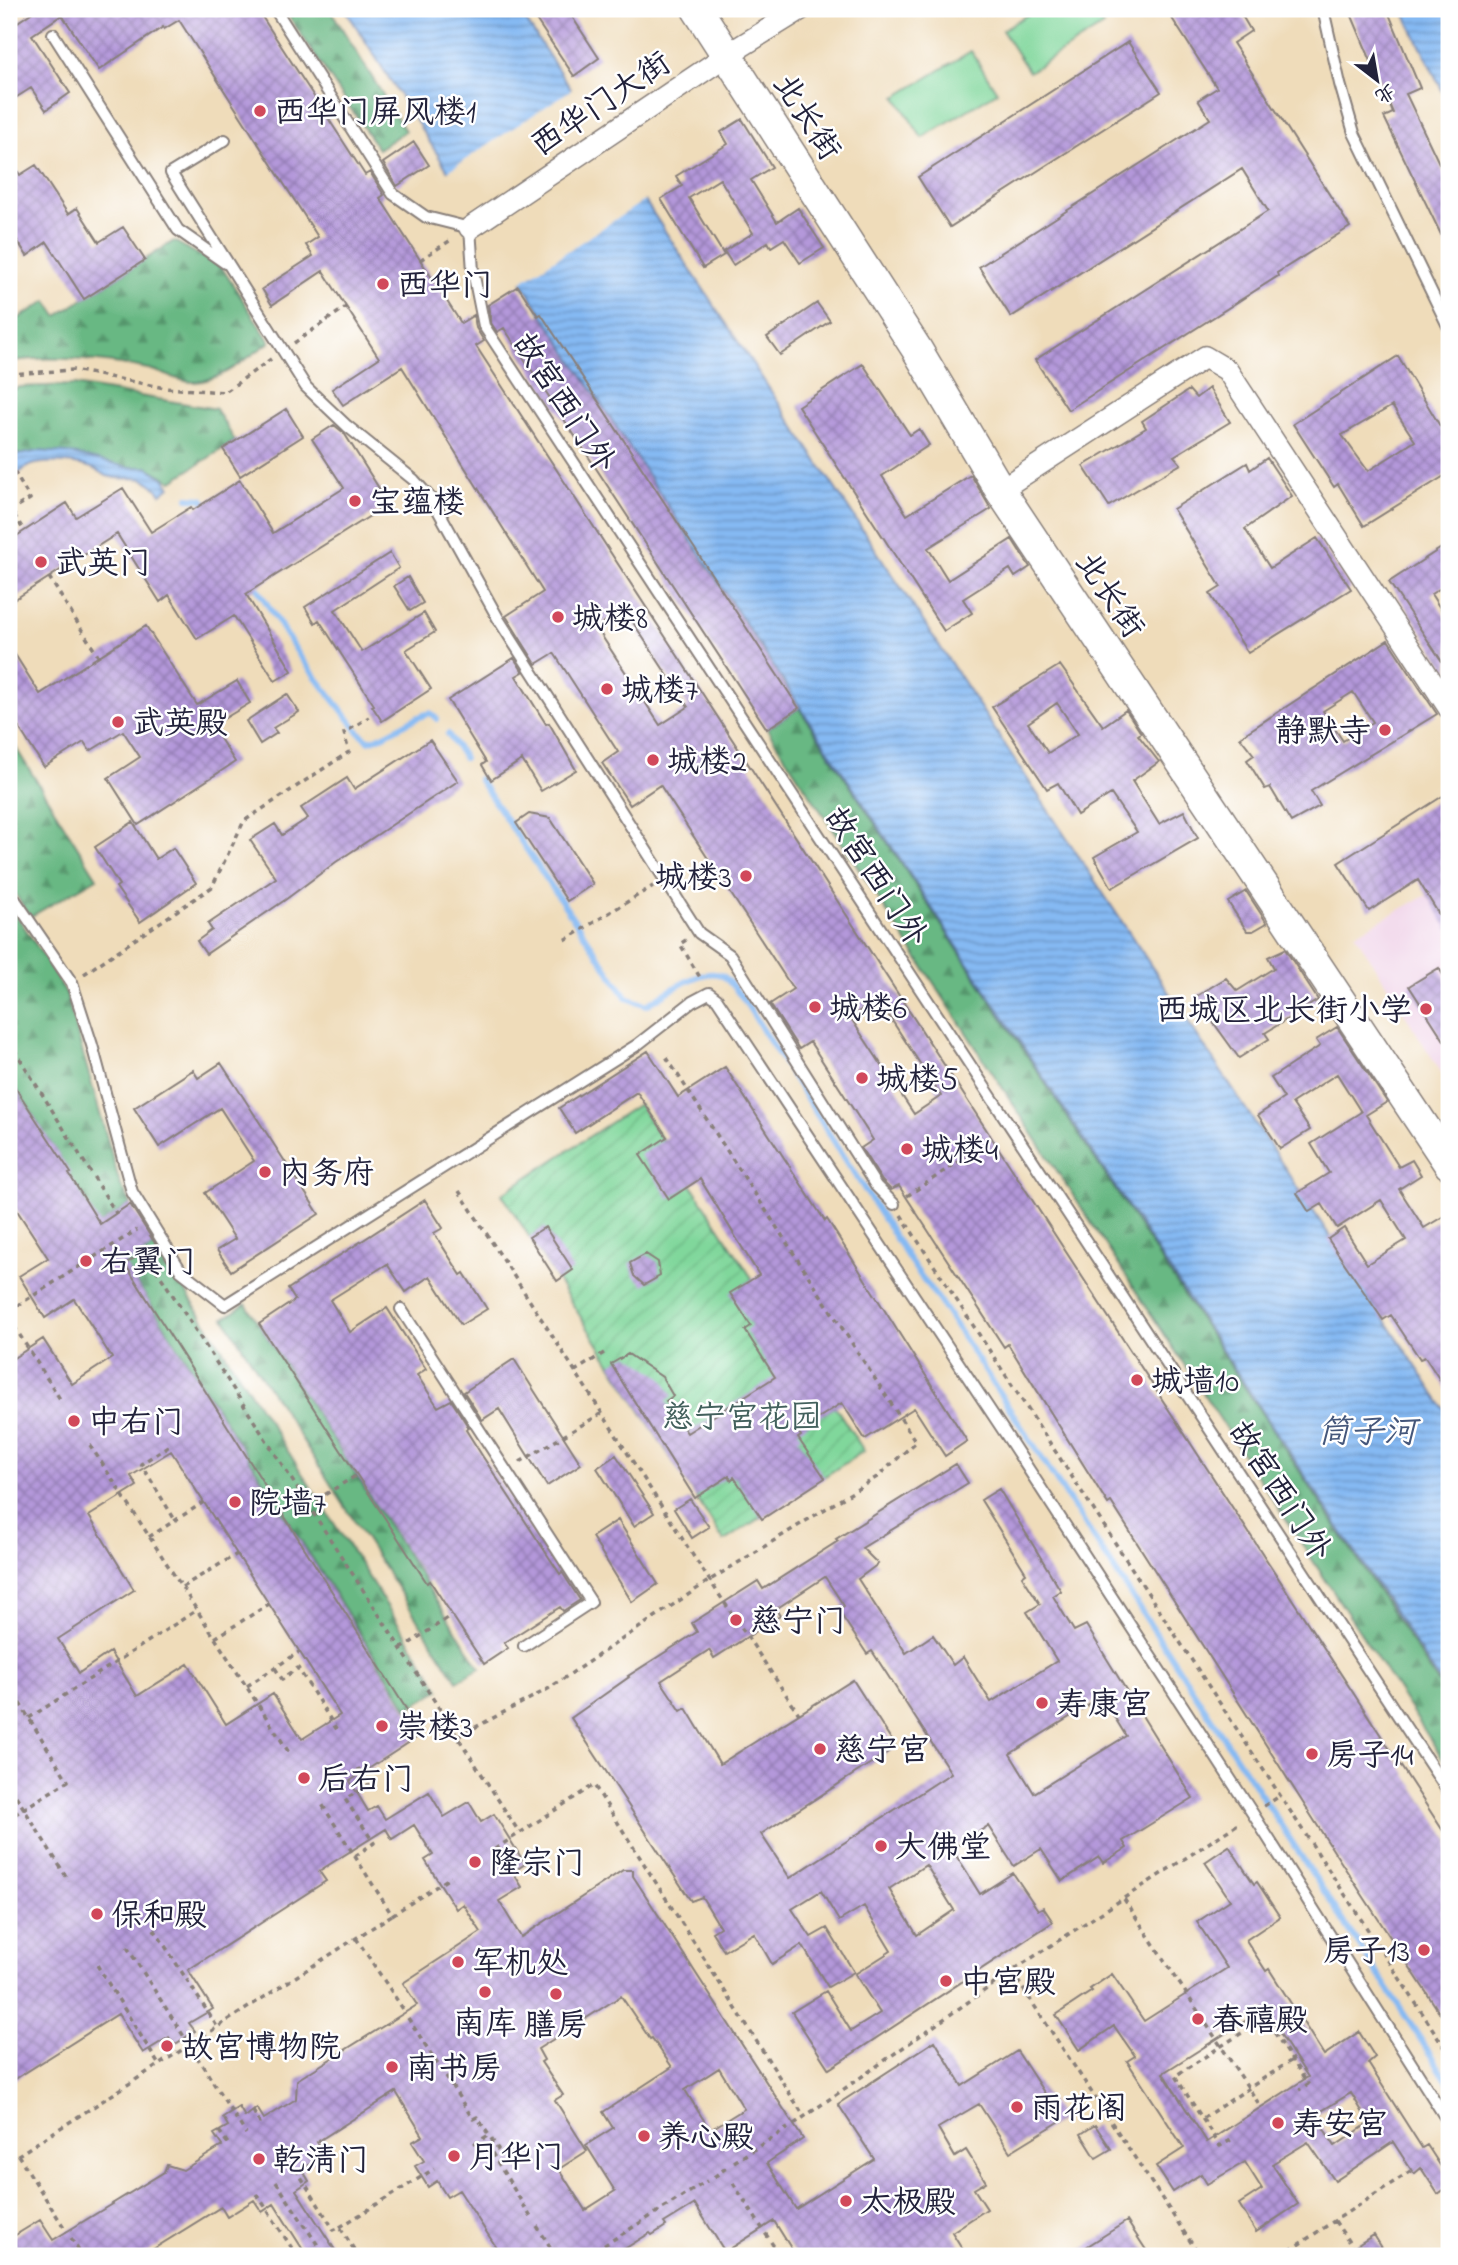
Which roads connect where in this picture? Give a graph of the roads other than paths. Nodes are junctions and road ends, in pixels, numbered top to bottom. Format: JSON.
{"nodes":[{"id":1,"x":275,"y":9,"type":"edge"},
{"id":2,"x":697,"y":9,"type":"edge"},
{"id":3,"x":800,"y":9,"type":"edge"},
{"id":4,"x":1323,"y":9,"type":"edge"},
{"id":5,"x":53,"y":34,"type":"dead end"},
{"id":6,"x":727,"y":55,"type":"junction"},
{"id":7,"x":225,"y":139,"type":"dead end"},
{"id":8,"x":470,"y":228,"type":"junction"},
{"id":9,"x":230,"y":267,"type":"junction"},
{"id":10,"x":1449,"y":328,"type":"edge"},
{"id":11,"x":1000,"y":490,"type":"junction"},
{"id":12,"x":1449,"y":708,"type":"edge"},
{"id":13,"x":9,"y":891,"type":"edge"},
{"id":14,"x":1449,"y":1164,"type":"edge"},
{"id":15,"x":894,"y":1205,"type":"road end"},
{"id":16,"x":401,"y":1309,"type":"dead end"},
{"id":17,"x":524,"y":1646,"type":"dead end"},
{"id":18,"x":1449,"y":1793,"type":"edge"},
{"id":19,"x":1449,"y":2123,"type":"edge"}],
"edges":[{"from":1,"to":8,"type":"lane"},
{"from":2,"to":6,"type":"street","name":"北长街"},
{"from":3,"to":6,"type":"street","name":"西华门大街"},
{"from":4,"to":10,"type":"lane"},
{"from":5,"to":9,"type":"lane"},
{"from":6,"to":8,"type":"street","name":"西华门大街"},
{"from":6,"to":11,"type":"street","name":"北长街"},
{"from":7,"to":9,"type":"lane"},
{"from":8,"to":18,"type":"lane","name":"故宫西门外"},
{"from":9,"to":15,"type":"lane"},
{"from":11,"to":12,"type":"street"},
{"from":11,"to":14,"type":"street","name":"北长街"},
{"from":13,"to":19,"type":"lane"},
{"from":16,"to":17,"type":"lane"}]}
